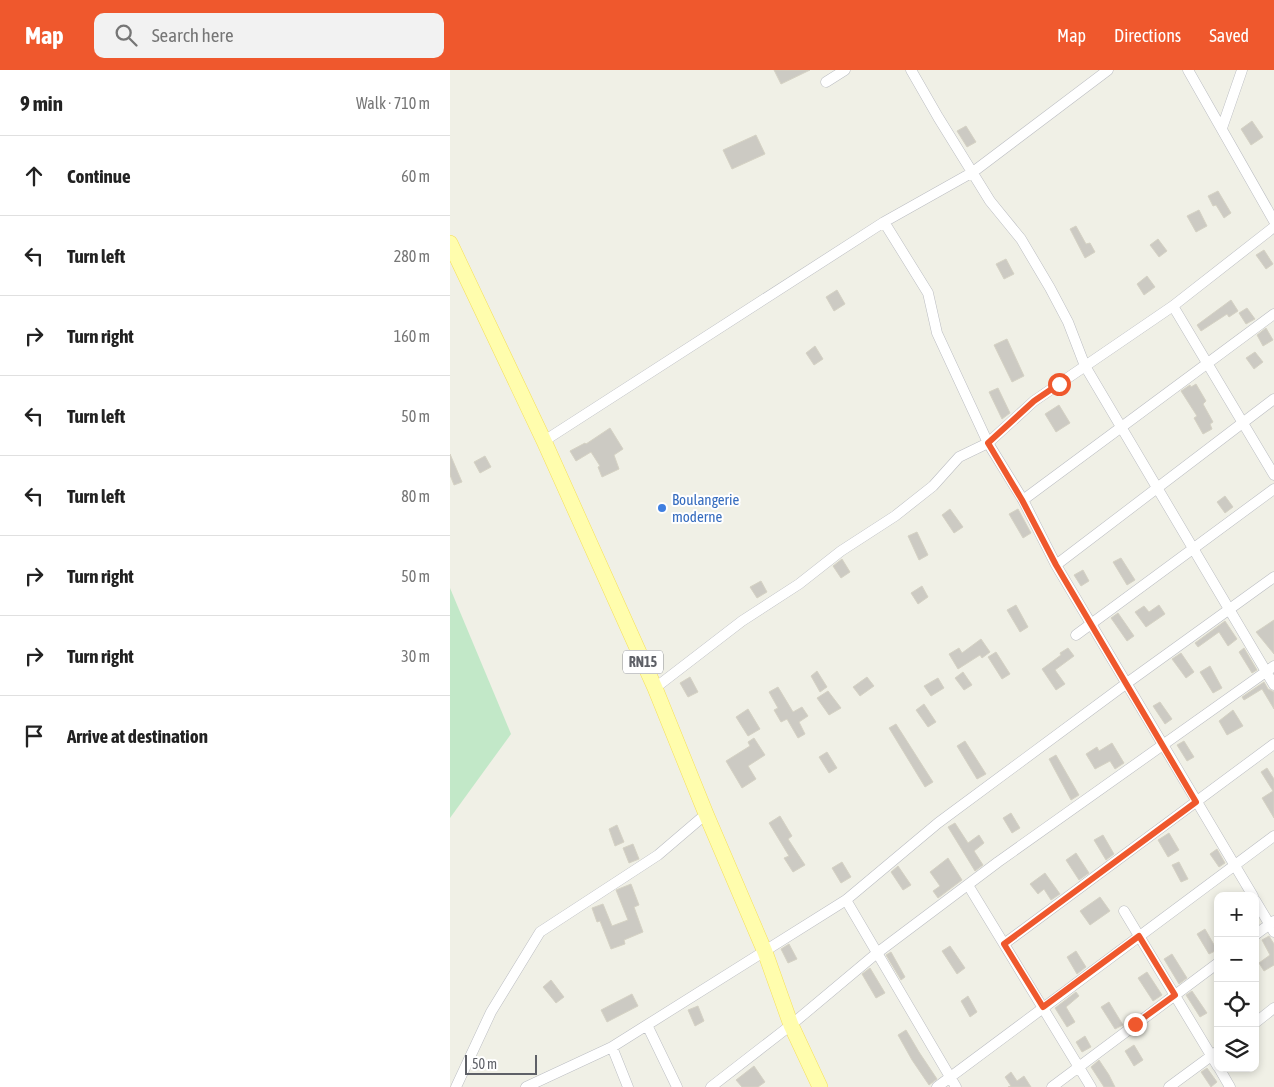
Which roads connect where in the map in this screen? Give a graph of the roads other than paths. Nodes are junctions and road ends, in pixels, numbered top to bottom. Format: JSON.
{"nodes":[{"id":1,"x":845,"y":70,"type":"edge"},
{"id":2,"x":911,"y":70,"type":"edge"},
{"id":3,"x":1108,"y":70,"type":"edge"},
{"id":4,"x":1188,"y":70,"type":"edge"},
{"id":5,"x":1242,"y":70,"type":"edge"},
{"id":6,"x":826,"y":82,"type":"dead end"},
{"id":7,"x":1222,"y":128,"type":"junction"},
{"id":8,"x":973,"y":172,"type":"junction"},
{"id":9,"x":1274,"y":221,"type":"edge"},
{"id":10,"x":884,"y":222,"type":"junction"},
{"id":11,"x":1274,"y":226,"type":"edge"},
{"id":12,"x":450,"y":244,"type":"edge"},
{"id":13,"x":1173,"y":306,"type":"junction"},
{"id":14,"x":1274,"y":314,"type":"edge"},
{"id":15,"x":1207,"y":364,"type":"junction"},
{"id":16,"x":1085,"y":366,"type":"junction"},
{"id":17,"x":1274,"y":398,"type":"edge"},
{"id":18,"x":1242,"y":422,"type":"junction"},
{"id":19,"x":1121,"y":427,"type":"junction"},
{"id":20,"x":544,"y":442,"type":"junction"},
{"id":21,"x":988,"y":443,"type":"junction"},
{"id":22,"x":1274,"y":475,"type":"edge"},
{"id":23,"x":1157,"y":488,"type":"junction"},
{"id":24,"x":1274,"y":489,"type":"edge"},
{"id":25,"x":1022,"y":500,"type":"junction"},
{"id":26,"x":1193,"y":548,"type":"junction"},
{"id":27,"x":1056,"y":565,"type":"junction"},
{"id":28,"x":1274,"y":577,"type":"edge"},
{"id":29,"x":1229,"y":610,"type":"junction"},
{"id":30,"x":1091,"y":624,"type":"junction"},
{"id":31,"x":1076,"y":635,"type":"dead end"},
{"id":32,"x":1270,"y":669,"type":"edge"},
{"id":33,"x":1127,"y":683,"type":"junction"},
{"id":34,"x":1274,"y":685,"type":"edge"},
{"id":35,"x":655,"y":688,"type":"junction"},
{"id":36,"x":1274,"y":744,"type":"edge"},
{"id":37,"x":1162,"y":746,"type":"junction"},
{"id":38,"x":1196,"y":802,"type":"junction"},
{"id":39,"x":706,"y":814,"type":"junction"},
{"id":40,"x":1274,"y":836,"type":"edge"},
{"id":41,"x":1234,"y":865,"type":"junction"},
{"id":42,"x":968,"y":885,"type":"junction"},
{"id":43,"x":1251,"y":892,"type":"edge"},
{"id":44,"x":846,"y":900,"type":"junction"},
{"id":45,"x":1259,"y":906,"type":"edge"},
{"id":46,"x":1124,"y":911,"type":"dead end"},
{"id":47,"x":1273,"y":926,"type":"edge"},
{"id":48,"x":1259,"y":933,"type":"edge"},
{"id":49,"x":1139,"y":936,"type":"junction"},
{"id":50,"x":1004,"y":944,"type":"junction"},
{"id":51,"x":764,"y":952,"type":"junction"},
{"id":52,"x":877,"y":953,"type":"junction"},
{"id":53,"x":1214,"y":966,"type":"edge"},
{"id":54,"x":1175,"y":995,"type":"junction"},
{"id":55,"x":1043,"y":1007,"type":"junction"},
{"id":56,"x":1274,"y":1008,"type":"edge"},
{"id":57,"x":1259,"y":1020,"type":"edge"},
{"id":58,"x":647,"y":1025,"type":"junction"},
{"id":59,"x":790,"y":1025,"type":"junction"},
{"id":60,"x":612,"y":1047,"type":"junction"},
{"id":61,"x":1214,"y":1054,"type":"edge"},
{"id":62,"x":1078,"y":1067,"type":"junction"},
{"id":63,"x":1221,"y":1072,"type":"edge"},
{"id":64,"x":950,"y":1077,"type":"junction"},
{"id":65,"x":456,"y":1087,"type":"edge"},
{"id":66,"x":526,"y":1087,"type":"edge"},
{"id":67,"x":628,"y":1087,"type":"edge"},
{"id":68,"x":676,"y":1087,"type":"edge"},
{"id":69,"x":711,"y":1087,"type":"edge"},
{"id":70,"x":820,"y":1087,"type":"edge"},
{"id":71,"x":937,"y":1087,"type":"edge"},
{"id":72,"x":956,"y":1087,"type":"edge"},
{"id":73,"x":1052,"y":1087,"type":"edge"},
{"id":74,"x":1091,"y":1087,"type":"edge"},
{"id":75,"x":1169,"y":1087,"type":"edge"},
{"id":76,"x":1230,"y":1087,"type":"edge"}],
"edges":[{"from":1,"to":6,"type":"street"},
{"from":2,"to":8,"type":"street"},
{"from":3,"to":8,"type":"street"},
{"from":4,"to":7,"type":"street"},
{"from":5,"to":7,"type":"street"},
{"from":7,"to":9,"type":"street"},
{"from":8,"to":10,"type":"street"},
{"from":8,"to":16,"type":"street"},
{"from":10,"to":20,"type":"street"},
{"from":10,"to":21,"type":"street"},
{"from":11,"to":13,"type":"street"},
{"from":12,"to":20,"type":"main road","number":"RN15"},
{"from":13,"to":15,"type":"street"},
{"from":13,"to":16,"type":"street"},
{"from":14,"to":15,"type":"street"},
{"from":15,"to":18,"type":"street"},
{"from":15,"to":19,"type":"street"},
{"from":16,"to":19,"type":"street"},
{"from":16,"to":21,"type":"street"},
{"from":17,"to":18,"type":"street"},
{"from":18,"to":22,"type":"street"},
{"from":18,"to":23,"type":"street"},
{"from":19,"to":23,"type":"street"},
{"from":19,"to":25,"type":"street"},
{"from":20,"to":35,"type":"main road","number":"RN15"},
{"from":21,"to":25,"type":"street"},
{"from":21,"to":35,"type":"street"},
{"from":23,"to":26,"type":"street"},
{"from":23,"to":27,"type":"street"},
{"from":24,"to":26,"type":"street"},
{"from":25,"to":27,"type":"street"},
{"from":26,"to":29,"type":"street"},
{"from":26,"to":30,"type":"street"},
{"from":27,"to":30,"type":"street"},
{"from":28,"to":29,"type":"street"},
{"from":29,"to":32,"type":"street"},
{"from":29,"to":33,"type":"street"},
{"from":30,"to":31,"type":"street"},
{"from":30,"to":33,"type":"street"},
{"from":32,"to":34,"type":"street"},
{"from":32,"to":37,"type":"street"},
{"from":33,"to":37,"type":"street"},
{"from":33,"to":44,"type":"street"},
{"from":35,"to":39,"type":"main road","number":"RN15"},
{"from":36,"to":38,"type":"street"},
{"from":37,"to":38,"type":"street"},
{"from":37,"to":42,"type":"street"},
{"from":38,"to":41,"type":"street"},
{"from":38,"to":50,"type":"street"},
{"from":39,"to":51,"type":"main road","number":"RN15"},
{"from":39,"to":65,"type":"street"},
{"from":40,"to":41,"type":"street"},
{"from":41,"to":43,"type":"street"},
{"from":41,"to":49,"type":"street"},
{"from":42,"to":50,"type":"street"},
{"from":42,"to":52,"type":"street"},
{"from":44,"to":51,"type":"street"},
{"from":44,"to":52,"type":"street"},
{"from":45,"to":47,"type":"street"},
{"from":46,"to":49,"type":"street"},
{"from":47,"to":48,"type":"street"},
{"from":49,"to":54,"type":"street"},
{"from":49,"to":55,"type":"street"},
{"from":50,"to":55,"type":"street"},
{"from":51,"to":58,"type":"street"},
{"from":51,"to":59,"type":"main road","number":"RN15"},
{"from":52,"to":59,"type":"street"},
{"from":52,"to":64,"type":"street"},
{"from":53,"to":54,"type":"street"},
{"from":54,"to":61,"type":"street"},
{"from":54,"to":62,"type":"street"},
{"from":55,"to":62,"type":"street"},
{"from":55,"to":64,"type":"street"},
{"from":56,"to":57,"type":"street"},
{"from":58,"to":60,"type":"street"},
{"from":58,"to":68,"type":"street"},
{"from":59,"to":69,"type":"street"},
{"from":59,"to":70,"type":"main road","number":"RN15"},
{"from":60,"to":66,"type":"street"},
{"from":60,"to":67,"type":"street"},
{"from":61,"to":75,"type":"street"},
{"from":62,"to":73,"type":"street"},
{"from":62,"to":74,"type":"street"},
{"from":63,"to":76,"type":"street"},
{"from":64,"to":71,"type":"street"},
{"from":64,"to":72,"type":"street"}]}
